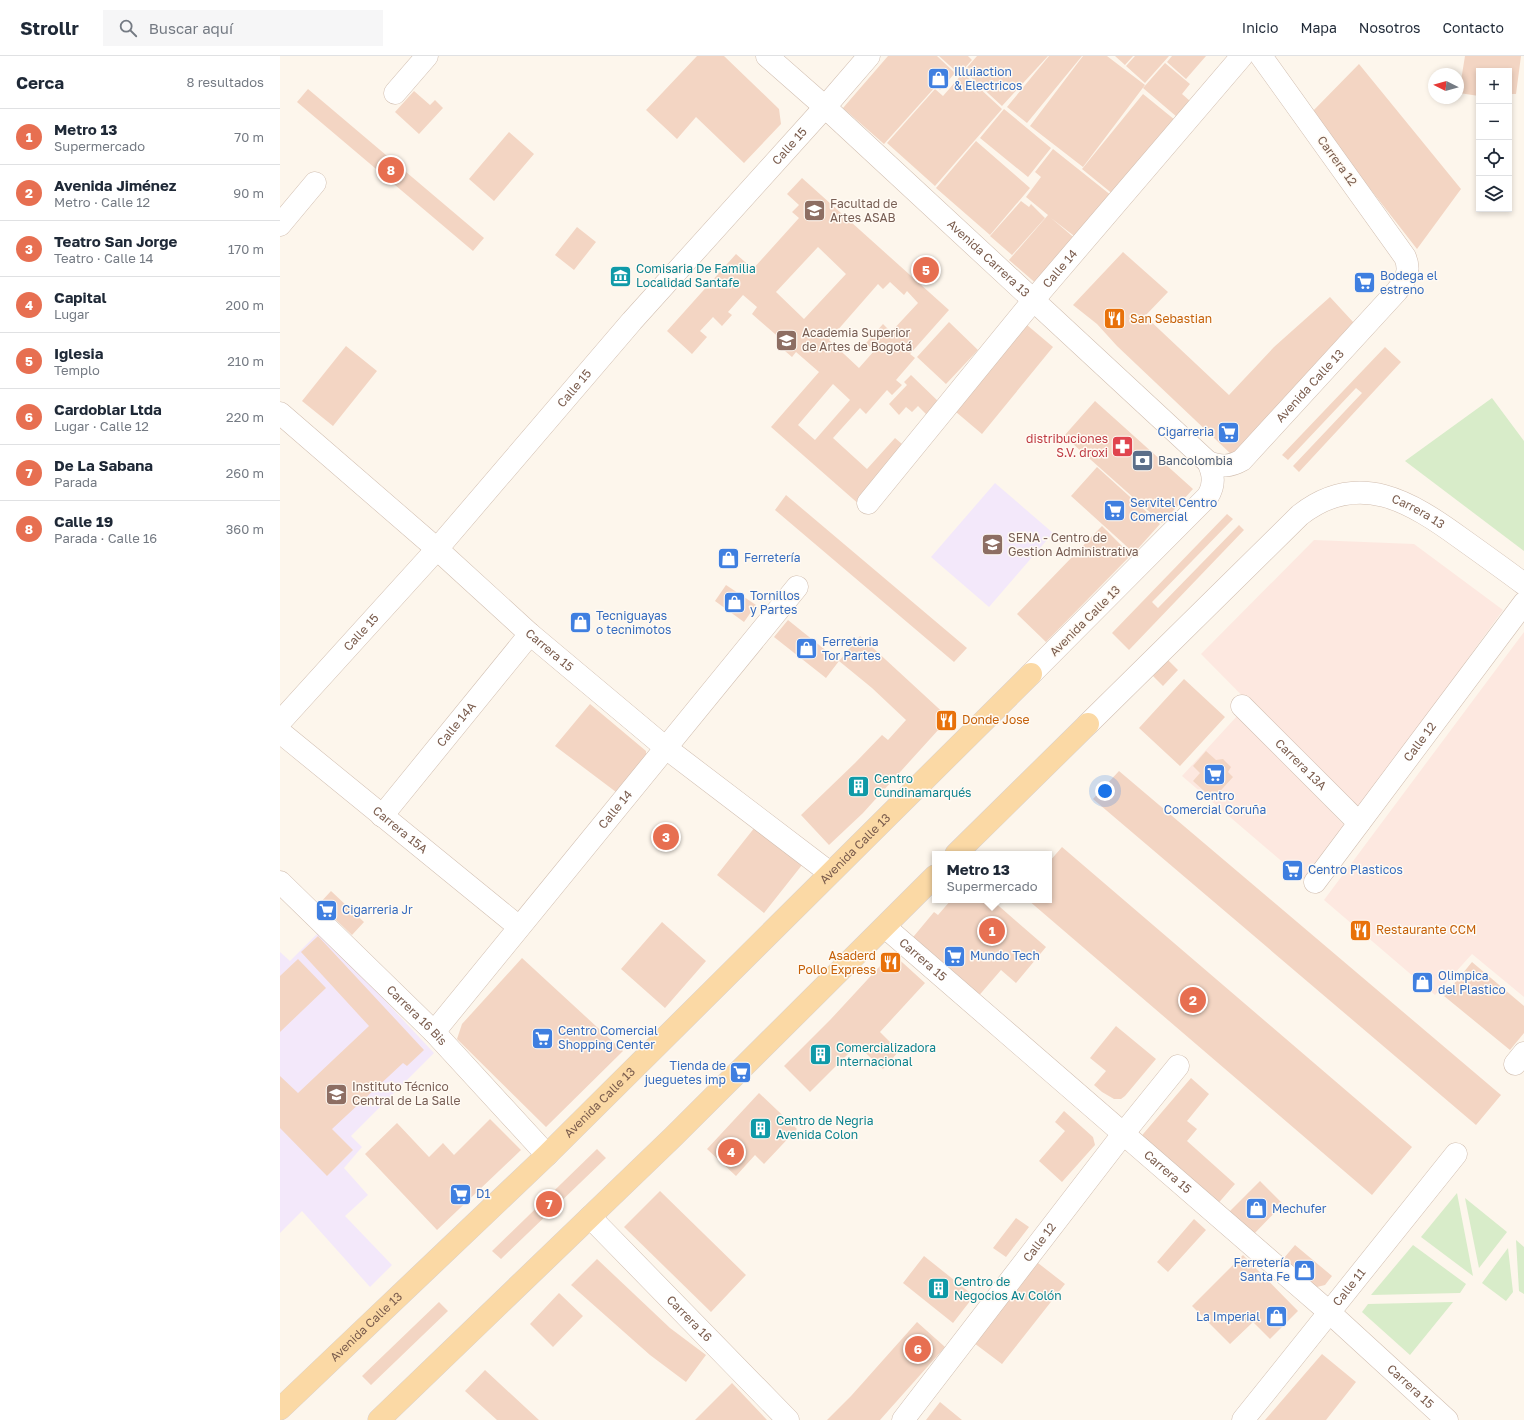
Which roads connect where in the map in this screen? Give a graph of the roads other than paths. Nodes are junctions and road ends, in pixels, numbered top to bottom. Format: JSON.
{"nodes":[{"id":1,"x":427,"y":56,"type":"edge"},
{"id":2,"x":767,"y":56,"type":"edge"},
{"id":3,"x":869,"y":56,"type":"edge"},
{"id":4,"x":1242,"y":56,"type":"edge"},
{"id":5,"x":1261,"y":56,"type":"edge"},
{"id":6,"x":395,"y":93,"type":"dead end"},
{"id":7,"x":825,"y":107,"type":"junction"},
{"id":8,"x":315,"y":183,"type":"dead end"},
{"id":9,"x":280,"y":224,"type":"edge"},
{"id":10,"x":1408,"y":269,"type":"joint"},
{"id":11,"x":1033,"y":301,"type":"junction"},
{"id":12,"x":280,"y":413,"type":"edge"},
{"id":13,"x":1208,"y":462,"type":"junction"},
{"id":14,"x":868,"y":503,"type":"dead end"},
{"id":15,"x":437,"y":549,"type":"junction"},
{"id":16,"x":1524,"y":584,"type":"edge"},
{"id":17,"x":796,"y":587,"type":"dead end"},
{"id":18,"x":1524,"y":603,"type":"edge"},
{"id":19,"x":530,"y":634,"type":"junction"},
{"id":20,"x":1031,"y":674,"type":"joint"},
{"id":21,"x":1242,"y":706,"type":"dead end"},
{"id":22,"x":280,"y":722,"type":"edge"},
{"id":23,"x":1088,"y":724,"type":"joint"},
{"id":24,"x":280,"y":732,"type":"edge"},
{"id":25,"x":666,"y":748,"type":"junction"},
{"id":26,"x":382,"y":816,"type":"junction"},
{"id":27,"x":1358,"y":823,"type":"junction"},
{"id":28,"x":959,"y":851,"type":"edge"},
{"id":29,"x":830,"y":873,"type":"junction"},
{"id":30,"x":932,"y":879,"type":"edge"},
{"id":31,"x":280,"y":882,"type":"edge"},
{"id":32,"x":1315,"y":882,"type":"dead end"},
{"id":33,"x":519,"y":927,"type":"junction"},
{"id":34,"x":885,"y":927,"type":"junction"},
{"id":35,"x":434,"y":1032,"type":"junction"},
{"id":36,"x":1178,"y":1066,"type":"dead end"},
{"id":37,"x":1123,"y":1134,"type":"junction"},
{"id":38,"x":1456,"y":1154,"type":"dead end"},
{"id":39,"x":547,"y":1155,"type":"junction"},
{"id":40,"x":590,"y":1217,"type":"junction"},
{"id":41,"x":1329,"y":1312,"type":"junction"},
{"id":42,"x":280,"y":1409,"type":"edge"},
{"id":43,"x":379,"y":1420,"type":"edge"},
{"id":44,"x":788,"y":1420,"type":"edge"},
{"id":45,"x":903,"y":1420,"type":"edge"},
{"id":46,"x":1243,"y":1420,"type":"edge"},
{"id":47,"x":1448,"y":1420,"type":"edge"}],
"edges":[{"from":1,"to":6,"type":"street"},
{"from":2,"to":7,"type":"street","name":"Avenida Carrera 13"},
{"from":3,"to":7,"type":"street","name":"Calle 15"},
{"from":4,"to":11,"type":"street","name":"Calle 14"},
{"from":5,"to":10,"type":"street","name":"Carrera 12"},
{"from":7,"to":11,"type":"street","name":"Avenida Carrera 13"},
{"from":7,"to":15,"type":"street","name":"Calle 15"},
{"from":8,"to":9,"type":"street"},
{"from":10,"to":13,"type":"street","name":"Avenida Calle 13"},
{"from":11,"to":13,"type":"street","name":"Avenida Carrera 13"},
{"from":11,"to":14,"type":"street","name":"Calle 14"},
{"from":12,"to":15,"type":"street","name":"Carrera 15"},
{"from":13,"to":20,"type":"street","name":"Avenida Calle 13"},
{"from":15,"to":19,"type":"street","name":"Carrera 15"},
{"from":15,"to":22,"type":"street","name":"Calle 15"},
{"from":16,"to":23,"type":"street","name":"Carrera 13"},
{"from":17,"to":25,"type":"street","name":"Calle 14"},
{"from":18,"to":27,"type":"street","name":"Calle 12"},
{"from":19,"to":25,"type":"street","name":"Carrera 15"},
{"from":19,"to":26,"type":"street","name":"Calle 14A"},
{"from":20,"to":29,"type":"main road","name":"Avenida Calle 13"},
{"from":21,"to":27,"type":"street","name":"Carrera 13A"},
{"from":23,"to":28,"type":"main road"},
{"from":24,"to":26,"type":"street","name":"Carrera 15A"},
{"from":25,"to":29,"type":"street","name":"Carrera 15"},
{"from":25,"to":33,"type":"street","name":"Calle 14"},
{"from":26,"to":33,"type":"street","name":"Carrera 15A"},
{"from":27,"to":32,"type":"street","name":"Calle 12"},
{"from":29,"to":39,"type":"main road","name":"Avenida Calle 13"},
{"from":30,"to":34,"type":"main road"},
{"from":31,"to":35,"type":"street","name":"Carrera 16 Bis"},
{"from":33,"to":35,"type":"street","name":"Calle 14"},
{"from":34,"to":37,"type":"street","name":"Carrera 15"},
{"from":34,"to":40,"type":"main road"},
{"from":35,"to":39,"type":"street","name":"Carrera 16 Bis"},
{"from":36,"to":37,"type":"street","name":"Calle 12"},
{"from":37,"to":41,"type":"street","name":"Carrera 15"},
{"from":37,"to":45,"type":"street","name":"Calle 12"},
{"from":38,"to":41,"type":"street","name":"Calle 11"},
{"from":39,"to":42,"type":"main road","name":"Avenida Calle 13"},
{"from":40,"to":43,"type":"main road"},
{"from":40,"to":44,"type":"street","name":"Carrera 16"},
{"from":41,"to":46,"type":"street","name":"Calle 11"},
{"from":41,"to":47,"type":"street","name":"Carrera 15"}]}
